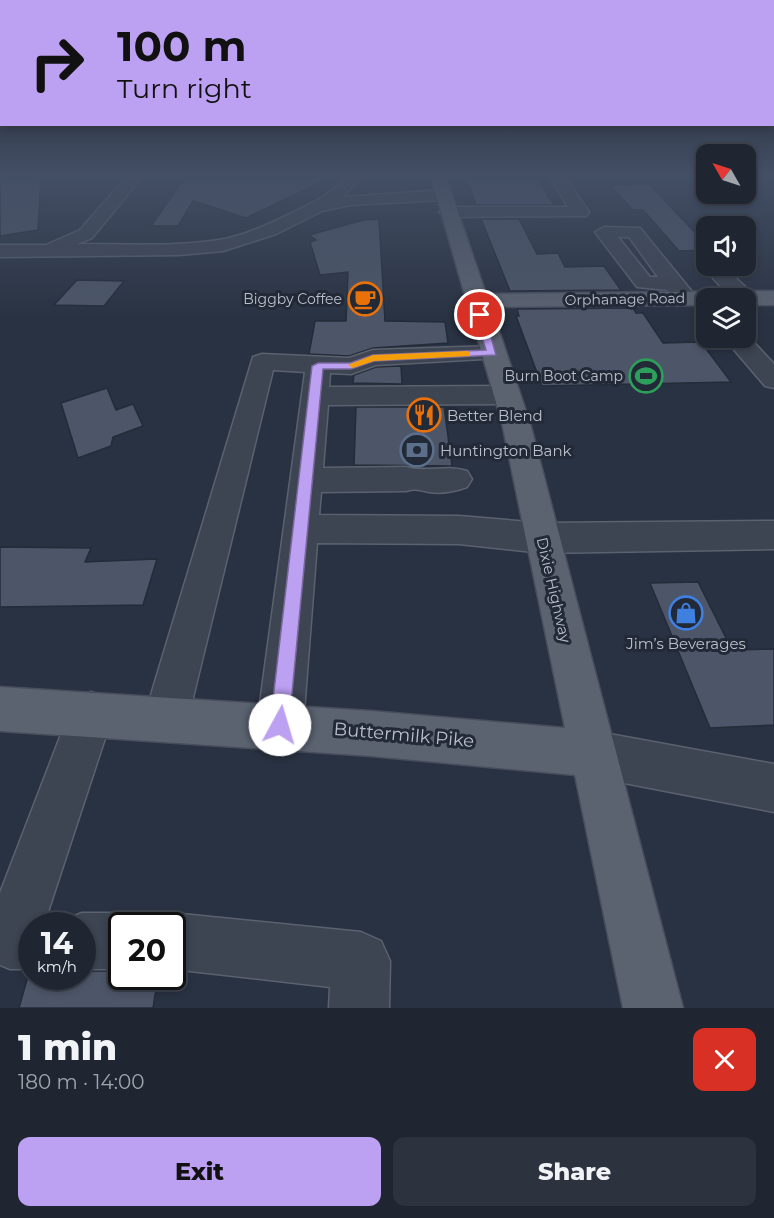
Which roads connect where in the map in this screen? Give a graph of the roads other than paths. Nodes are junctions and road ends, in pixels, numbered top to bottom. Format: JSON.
{"nodes":[{"id":1,"x":95,"y":224,"type":"edge"},
{"id":2,"x":283,"y":224,"type":"edge"},
{"id":3,"x":451,"y":224,"type":"edge"},
{"id":4,"x":86,"y":234,"type":"junction"},
{"id":5,"x":43,"y":250,"type":"junction"},
{"id":6,"x":105,"y":250,"type":"junction"},
{"id":7,"x":0,"y":251,"type":"edge"},
{"id":8,"x":723,"y":276,"type":"edge"},
{"id":9,"x":734,"y":288,"type":"edge"},
{"id":10,"x":693,"y":295,"type":"edge"},
{"id":11,"x":756,"y":298,"type":"edge"},
{"id":12,"x":774,"y":298,"type":"edge"},
{"id":13,"x":475,"y":301,"type":"junction"},
{"id":14,"x":745,"y":348,"type":"edge"},
{"id":15,"x":492,"y":353,"type":"junction"},
{"id":16,"x":774,"y":380,"type":"edge"},
{"id":17,"x":316,"y":381,"type":"junction"},
{"id":18,"x":506,"y":395,"type":"junction"},
{"id":19,"x":430,"y":479,"type":"dead end"},
{"id":20,"x":306,"y":480,"type":"junction"},
{"id":21,"x":300,"y":529,"type":"junction"},
{"id":22,"x":774,"y":535,"type":"edge"},
{"id":23,"x":542,"y":538,"type":"junction"},
{"id":24,"x":0,"y":709,"type":"edge"},
{"id":25,"x":91,"y":714,"type":"junction"},
{"id":26,"x":166,"y":718,"type":"junction"},
{"id":27,"x":280,"y":725,"type":"junction"},
{"id":28,"x":592,"y":754,"type":"junction"},
{"id":29,"x":774,"y":788,"type":"edge"},
{"id":30,"x":20,"y":912,"type":"edge"},
{"id":31,"x":18,"y":919,"type":"edge"},
{"id":32,"x":18,"y":941,"type":"edge"},
{"id":33,"x":186,"y":942,"type":"edge"},
{"id":34,"x":360,"y":1008,"type":"edge"},
{"id":35,"x":653,"y":1008,"type":"edge"}],
"edges":[{"from":1,"to":4,"type":"street"},
{"from":2,"to":6,"type":"street"},
{"from":3,"to":13,"type":"main road","name":"Dixie Highway"},
{"from":4,"to":5,"type":"street"},
{"from":4,"to":6,"type":"street"},
{"from":5,"to":6,"type":"street"},
{"from":5,"to":7,"type":"street"},
{"from":8,"to":9,"type":"street"},
{"from":10,"to":10,"type":"street"},
{"from":10,"to":13,"type":"main road","name":"Orphanage Road"},
{"from":11,"to":12,"type":"main road","name":"Orphanage Road"},
{"from":13,"to":15,"type":"main road","name":"Dixie Highway"},
{"from":14,"to":16,"type":"street"},
{"from":15,"to":17,"type":"street"},
{"from":15,"to":18,"type":"main road","name":"Dixie Highway"},
{"from":17,"to":18,"type":"street"},
{"from":17,"to":20,"type":"street"},
{"from":17,"to":26,"type":"street"},
{"from":18,"to":23,"type":"main road","name":"Dixie Highway"},
{"from":19,"to":20,"type":"street"},
{"from":20,"to":21,"type":"street"},
{"from":21,"to":23,"type":"street"},
{"from":21,"to":27,"type":"street"},
{"from":22,"to":23,"type":"street"},
{"from":23,"to":28,"type":"main road","name":"Dixie Highway"},
{"from":24,"to":25,"type":"main road","name":"Buttermilk Pike"},
{"from":25,"to":26,"type":"main road","name":"Buttermilk Pike"},
{"from":25,"to":30,"type":"street"},
{"from":26,"to":27,"type":"main road","name":"Buttermilk Pike"},
{"from":27,"to":28,"type":"main road","name":"Buttermilk Pike"},
{"from":28,"to":29,"type":"street"},
{"from":28,"to":35,"type":"main road","name":"Dixie Highway"},
{"from":31,"to":32,"type":"street"},
{"from":33,"to":34,"type":"street"}]}
